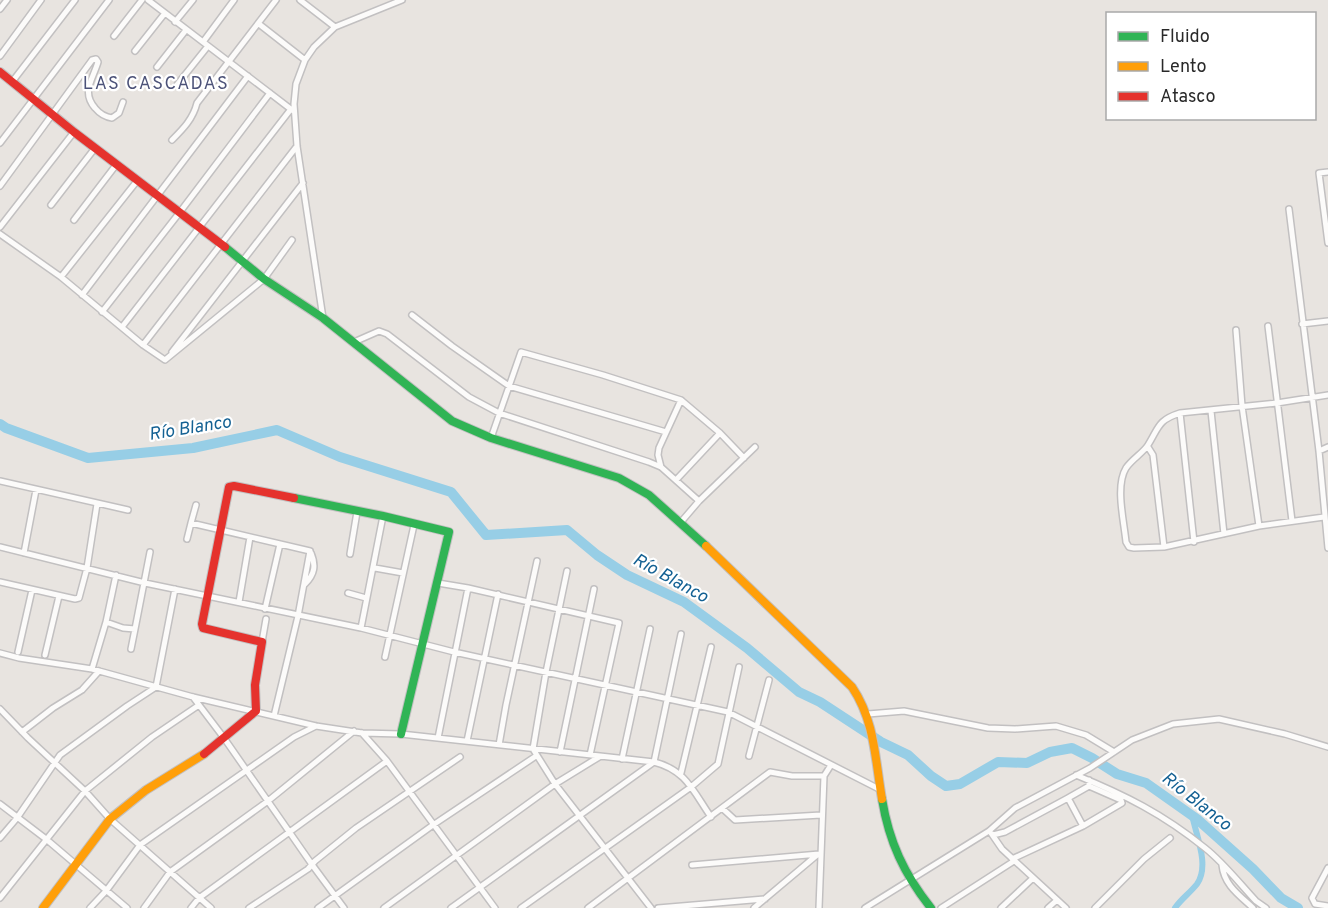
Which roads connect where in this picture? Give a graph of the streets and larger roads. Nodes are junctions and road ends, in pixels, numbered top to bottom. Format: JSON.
{"nodes":[{"id":1,"x":7,"y":0,"type":"edge"},
{"id":2,"x":41,"y":0,"type":"edge"},
{"id":3,"x":75,"y":0,"type":"edge"},
{"id":4,"x":110,"y":0,"type":"edge"},
{"id":5,"x":147,"y":0,"type":"edge"},
{"id":6,"x":193,"y":0,"type":"edge"},
{"id":7,"x":234,"y":0,"type":"edge"},
{"id":8,"x":276,"y":0,"type":"edge"},
{"id":9,"x":300,"y":0,"type":"edge"},
{"id":10,"x":402,"y":0,"type":"edge"},
{"id":11,"x":0,"y":9,"type":"edge"},
{"id":12,"x":165,"y":13,"type":"junction"},
{"id":13,"x":176,"y":22,"type":"junction"},
{"id":14,"x":259,"y":24,"type":"junction"},
{"id":15,"x":335,"y":27,"type":"junction"},
{"id":16,"x":186,"y":30,"type":"junction"},
{"id":17,"x":114,"y":36,"type":"dead end"},
{"id":18,"x":205,"y":44,"type":"junction"},
{"id":19,"x":135,"y":51,"type":"dead end"},
{"id":20,"x":0,"y":56,"type":"edge"},
{"id":21,"x":305,"y":60,"type":"junction"},
{"id":22,"x":229,"y":61,"type":"junction"},
{"id":23,"x":157,"y":68,"type":"dead end"},
{"id":24,"x":1,"y":73,"type":"edge"},
{"id":25,"x":248,"y":76,"type":"junction"},
{"id":26,"x":12,"y":82,"type":"junction"},
{"id":27,"x":176,"y":86,"type":"dead end"},
{"id":28,"x":270,"y":93,"type":"junction"},
{"id":29,"x":32,"y":100,"type":"junction"},
{"id":30,"x":123,"y":102,"type":"dead end"},
{"id":31,"x":293,"y":110,"type":"junction"},
{"id":32,"x":53,"y":114,"type":"junction"},
{"id":33,"x":74,"y":132,"type":"junction"},
{"id":34,"x":172,"y":140,"type":"dead end"},
{"id":35,"x":0,"y":143,"type":"edge"},
{"id":36,"x":297,"y":146,"type":"junction"},
{"id":37,"x":95,"y":148,"type":"junction"},
{"id":38,"x":116,"y":165,"type":"junction"},
{"id":39,"x":1328,"y":172,"type":"edge"},
{"id":40,"x":137,"y":181,"type":"junction"},
{"id":41,"x":303,"y":183,"type":"junction"},
{"id":42,"x":0,"y":186,"type":"edge"},
{"id":43,"x":159,"y":196,"type":"junction"},
{"id":44,"x":51,"y":205,"type":"dead end"},
{"id":45,"x":1288,"y":209,"type":"dead end"},
{"id":46,"x":180,"y":212,"type":"junction"},
{"id":47,"x":74,"y":220,"type":"dead end"},
{"id":48,"x":0,"y":227,"type":"edge"},
{"id":49,"x":201,"y":227,"type":"junction"},
{"id":50,"x":0,"y":234,"type":"edge"},
{"id":51,"x":292,"y":240,"type":"dead end"},
{"id":52,"x":1328,"y":243,"type":"edge"},
{"id":53,"x":223,"y":244,"type":"junction"},
{"id":54,"x":244,"y":261,"type":"junction"},
{"id":55,"x":61,"y":278,"type":"junction"},
{"id":56,"x":264,"y":279,"type":"junction"},
{"id":57,"x":82,"y":295,"type":"junction"},
{"id":58,"x":102,"y":312,"type":"junction"},
{"id":59,"x":412,"y":315,"type":"dead end"},
{"id":60,"x":323,"y":318,"type":"junction"},
{"id":61,"x":1328,"y":321,"type":"edge"},
{"id":62,"x":1302,"y":324,"type":"junction"},
{"id":63,"x":122,"y":327,"type":"junction"},
{"id":64,"x":1268,"y":327,"type":"dead end"},
{"id":65,"x":1236,"y":330,"type":"dead end"},
{"id":66,"x":354,"y":342,"type":"junction"},
{"id":67,"x":143,"y":345,"type":"junction"},
{"id":68,"x":165,"y":360,"type":"junction"},
{"id":69,"x":509,"y":386,"type":"junction"},
{"id":70,"x":1328,"y":395,"type":"edge"},
{"id":71,"x":1311,"y":398,"type":"junction"},
{"id":72,"x":681,"y":400,"type":"junction"},
{"id":73,"x":1277,"y":403,"type":"junction"},
{"id":74,"x":1242,"y":406,"type":"junction"},
{"id":75,"x":1211,"y":411,"type":"junction"},
{"id":76,"x":499,"y":413,"type":"junction"},
{"id":77,"x":1180,"y":413,"type":"junction"},
{"id":78,"x":666,"y":432,"type":"junction"},
{"id":79,"x":720,"y":433,"type":"junction"},
{"id":80,"x":491,"y":438,"type":"junction"},
{"id":81,"x":755,"y":447,"type":"dead end"},
{"id":82,"x":1148,"y":447,"type":"junction"},
{"id":83,"x":1328,"y":447,"type":"edge"},
{"id":84,"x":1319,"y":451,"type":"junction"},
{"id":85,"x":744,"y":458,"type":"junction"},
{"id":86,"x":661,"y":467,"type":"junction"},
{"id":87,"x":675,"y":480,"type":"junction"},
{"id":88,"x":0,"y":481,"type":"edge"},
{"id":89,"x":36,"y":490,"type":"junction"},
{"id":90,"x":699,"y":501,"type":"junction"},
{"id":91,"x":97,"y":504,"type":"junction"},
{"id":92,"x":195,"y":505,"type":"dead end"},
{"id":93,"x":128,"y":510,"type":"dead end"},
{"id":94,"x":357,"y":512,"type":"junction"},
{"id":95,"x":383,"y":516,"type":"junction"},
{"id":96,"x":1324,"y":517,"type":"junction"},
{"id":97,"x":1292,"y":521,"type":"junction"},
{"id":98,"x":681,"y":522,"type":"junction"},
{"id":99,"x":191,"y":523,"type":"junction"},
{"id":100,"x":414,"y":525,"type":"junction"},
{"id":101,"x":1259,"y":526,"type":"junction"},
{"id":102,"x":220,"y":532,"type":"junction"},
{"id":103,"x":1224,"y":534,"type":"junction"},
{"id":104,"x":250,"y":537,"type":"junction"},
{"id":105,"x":187,"y":539,"type":"dead end"},
{"id":106,"x":1194,"y":542,"type":"junction"},
{"id":107,"x":280,"y":544,"type":"junction"},
{"id":108,"x":0,"y":547,"type":"edge"},
{"id":109,"x":1164,"y":547,"type":"junction"},
{"id":110,"x":1328,"y":548,"type":"edge"},
{"id":111,"x":150,"y":552,"type":"dead end"},
{"id":112,"x":24,"y":553,"type":"junction"},
{"id":113,"x":350,"y":554,"type":"dead end"},
{"id":114,"x":537,"y":561,"type":"dead end"},
{"id":115,"x":87,"y":568,"type":"junction"},
{"id":116,"x":375,"y":568,"type":"junction"},
{"id":117,"x":567,"y":571,"type":"dead end"},
{"id":118,"x":403,"y":573,"type":"junction"},
{"id":119,"x":116,"y":575,"type":"junction"},
{"id":120,"x":0,"y":582,"type":"edge"},
{"id":121,"x":145,"y":582,"type":"junction"},
{"id":122,"x":438,"y":583,"type":"junction"},
{"id":123,"x":468,"y":588,"type":"junction"},
{"id":124,"x":175,"y":589,"type":"junction"},
{"id":125,"x":32,"y":590,"type":"junction"},
{"id":126,"x":594,"y":590,"type":"dead end"},
{"id":127,"x":348,"y":593,"type":"dead end"},
{"id":128,"x":498,"y":594,"type":"junction"},
{"id":129,"x":59,"y":596,"type":"junction"},
{"id":130,"x":207,"y":596,"type":"junction"},
{"id":131,"x":366,"y":598,"type":"junction"},
{"id":132,"x":239,"y":602,"type":"junction"},
{"id":133,"x":528,"y":602,"type":"junction"},
{"id":134,"x":265,"y":609,"type":"junction"},
{"id":135,"x":560,"y":610,"type":"junction"},
{"id":136,"x":298,"y":616,"type":"junction"},
{"id":137,"x":590,"y":617,"type":"junction"},
{"id":138,"x":267,"y":619,"type":"dead end"},
{"id":139,"x":106,"y":622,"type":"junction"},
{"id":140,"x":361,"y":628,"type":"junction"},
{"id":141,"x":135,"y":629,"type":"junction"},
{"id":142,"x":650,"y":629,"type":"dead end"},
{"id":143,"x":681,"y":634,"type":"dead end"},
{"id":144,"x":389,"y":636,"type":"junction"},
{"id":145,"x":262,"y":642,"type":"junction"},
{"id":146,"x":424,"y":644,"type":"junction"},
{"id":147,"x":711,"y":646,"type":"dead end"},
{"id":148,"x":131,"y":649,"type":"dead end"},
{"id":149,"x":454,"y":651,"type":"junction"},
{"id":150,"x":18,"y":652,"type":"dead end"},
{"id":151,"x":0,"y":653,"type":"edge"},
{"id":152,"x":45,"y":655,"type":"dead end"},
{"id":153,"x":385,"y":657,"type":"dead end"},
{"id":154,"x":484,"y":658,"type":"junction"},
{"id":155,"x":514,"y":664,"type":"junction"},
{"id":156,"x":739,"y":667,"type":"dead end"},
{"id":157,"x":92,"y":669,"type":"junction"},
{"id":158,"x":99,"y":671,"type":"junction"},
{"id":159,"x":546,"y":672,"type":"junction"},
{"id":160,"x":575,"y":678,"type":"junction"},
{"id":161,"x":769,"y":680,"type":"dead end"},
{"id":162,"x":605,"y":684,"type":"junction"},
{"id":163,"x":156,"y":687,"type":"junction"},
{"id":164,"x":635,"y":691,"type":"junction"},
{"id":165,"x":193,"y":697,"type":"junction"},
{"id":166,"x":667,"y":698,"type":"junction"},
{"id":167,"x":199,"y":705,"type":"junction"},
{"id":168,"x":697,"y":705,"type":"junction"},
{"id":169,"x":0,"y":709,"type":"edge"},
{"id":170,"x":256,"y":711,"type":"junction"},
{"id":171,"x":728,"y":712,"type":"junction"},
{"id":172,"x":868,"y":714,"type":"junction"},
{"id":173,"x":274,"y":716,"type":"junction"},
{"id":174,"x":302,"y":723,"type":"junction"},
{"id":175,"x":315,"y":726,"type":"junction"},
{"id":176,"x":757,"y":726,"type":"junction"},
{"id":177,"x":354,"y":730,"type":"junction"},
{"id":178,"x":22,"y":732,"type":"junction"},
{"id":179,"x":303,"y":733,"type":"junction"},
{"id":180,"x":362,"y":733,"type":"junction"},
{"id":181,"x":401,"y":734,"type":"junction"},
{"id":182,"x":224,"y":738,"type":"junction"},
{"id":183,"x":438,"y":738,"type":"junction"},
{"id":184,"x":467,"y":741,"type":"junction"},
{"id":185,"x":499,"y":745,"type":"junction"},
{"id":186,"x":1328,"y":747,"type":"edge"},
{"id":187,"x":535,"y":752,"type":"junction"},
{"id":188,"x":560,"y":752,"type":"junction"},
{"id":189,"x":1111,"y":754,"type":"junction"},
{"id":190,"x":590,"y":755,"type":"junction"},
{"id":191,"x":749,"y":756,"type":"dead end"},
{"id":192,"x":460,"y":757,"type":"dead end"},
{"id":193,"x":600,"y":757,"type":"junction"},
{"id":194,"x":622,"y":759,"type":"junction"},
{"id":195,"x":387,"y":761,"type":"junction"},
{"id":196,"x":654,"y":762,"type":"junction"},
{"id":197,"x":54,"y":763,"type":"junction"},
{"id":198,"x":831,"y":765,"type":"junction"},
{"id":199,"x":247,"y":770,"type":"junction"},
{"id":200,"x":681,"y":773,"type":"junction"},
{"id":201,"x":1076,"y":775,"type":"junction"},
{"id":202,"x":824,"y":776,"type":"junction"},
{"id":203,"x":1089,"y":783,"type":"junction"},
{"id":204,"x":555,"y":784,"type":"junction"},
{"id":205,"x":691,"y":787,"type":"junction"},
{"id":206,"x":881,"y":790,"type":"junction"},
{"id":207,"x":85,"y":791,"type":"junction"},
{"id":208,"x":410,"y":793,"type":"junction"},
{"id":209,"x":1068,"y":798,"type":"junction"},
{"id":210,"x":268,"y":801,"type":"junction"},
{"id":211,"x":0,"y":804,"type":"edge"},
{"id":212,"x":723,"y":809,"type":"junction"},
{"id":213,"x":821,"y":815,"type":"junction"},
{"id":214,"x":580,"y":816,"type":"junction"},
{"id":215,"x":711,"y":817,"type":"junction"},
{"id":216,"x":17,"y":818,"type":"junction"},
{"id":217,"x":110,"y":819,"type":"junction"},
{"id":218,"x":433,"y":825,"type":"junction"},
{"id":219,"x":1083,"y":826,"type":"junction"},
{"id":220,"x":290,"y":832,"type":"junction"},
{"id":221,"x":991,"y":833,"type":"junction"},
{"id":222,"x":0,"y":838,"type":"edge"},
{"id":223,"x":1170,"y":838,"type":"dead end"},
{"id":224,"x":46,"y":839,"type":"junction"},
{"id":225,"x":140,"y":845,"type":"junction"},
{"id":226,"x":604,"y":849,"type":"junction"},
{"id":227,"x":820,"y":853,"type":"junction"},
{"id":228,"x":456,"y":855,"type":"junction"},
{"id":229,"x":1013,"y":860,"type":"junction"},
{"id":230,"x":76,"y":865,"type":"junction"},
{"id":231,"x":692,"y":865,"type":"dead end"},
{"id":232,"x":1222,"y":865,"type":"junction"},
{"id":233,"x":313,"y":866,"type":"junction"},
{"id":234,"x":1328,"y":868,"type":"edge"},
{"id":235,"x":170,"y":872,"type":"junction"},
{"id":236,"x":1032,"y":879,"type":"junction"},
{"id":237,"x":627,"y":880,"type":"junction"},
{"id":238,"x":909,"y":880,"type":"junction"},
{"id":239,"x":480,"y":887,"type":"junction"},
{"id":240,"x":106,"y":891,"type":"junction"},
{"id":241,"x":335,"y":896,"type":"junction"},
{"id":242,"x":0,"y":898,"type":"edge"},
{"id":243,"x":199,"y":898,"type":"junction"},
{"id":244,"x":765,"y":899,"type":"junction"},
{"id":245,"x":1057,"y":900,"type":"junction"},
{"id":246,"x":1328,"y":906,"type":"edge"},
{"id":247,"x":43,"y":908,"type":"edge"},
{"id":248,"x":90,"y":908,"type":"edge"},
{"id":249,"x":127,"y":908,"type":"edge"},
{"id":250,"x":144,"y":908,"type":"edge"},
{"id":251,"x":191,"y":908,"type":"edge"},
{"id":252,"x":211,"y":908,"type":"edge"},
{"id":253,"x":249,"y":908,"type":"edge"},
{"id":254,"x":318,"y":908,"type":"edge"},
{"id":255,"x":344,"y":908,"type":"edge"},
{"id":256,"x":384,"y":908,"type":"edge"},
{"id":257,"x":450,"y":908,"type":"edge"},
{"id":258,"x":495,"y":908,"type":"edge"},
{"id":259,"x":521,"y":908,"type":"edge"},
{"id":260,"x":588,"y":908,"type":"edge"},
{"id":261,"x":651,"y":908,"type":"edge"},
{"id":262,"x":658,"y":908,"type":"edge"},
{"id":263,"x":754,"y":908,"type":"edge"},
{"id":264,"x":819,"y":908,"type":"edge"},
{"id":265,"x":865,"y":908,"type":"edge"},
{"id":266,"x":931,"y":908,"type":"edge"},
{"id":267,"x":941,"y":908,"type":"edge"},
{"id":268,"x":1001,"y":908,"type":"edge"},
{"id":269,"x":1048,"y":908,"type":"edge"},
{"id":270,"x":1066,"y":908,"type":"edge"},
{"id":271,"x":1095,"y":908,"type":"edge"},
{"id":272,"x":1252,"y":908,"type":"edge"},
{"id":273,"x":1266,"y":908,"type":"edge"}],
"edges":[{"from":1,"to":11,"type":"street"},
{"from":2,"to":20,"type":"street"},
{"from":3,"to":26,"type":"street"},
{"from":4,"to":29,"type":"street"},
{"from":5,"to":12,"type":"street"},
{"from":5,"to":17,"type":"street"},
{"from":6,"to":13,"type":"street"},
{"from":7,"to":18,"type":"street"},
{"from":8,"to":14,"type":"street"},
{"from":9,"to":15,"type":"street"},
{"from":10,"to":15,"type":"street"},
{"from":12,"to":13,"type":"street"},
{"from":12,"to":19,"type":"street"},
{"from":13,"to":16,"type":"street"},
{"from":14,"to":21,"type":"street"},
{"from":14,"to":22,"type":"street"},
{"from":15,"to":21,"type":"street"},
{"from":16,"to":18,"type":"street"},
{"from":16,"to":23,"type":"street"},
{"from":18,"to":22,"type":"street"},
{"from":18,"to":27,"type":"street"},
{"from":21,"to":31,"type":"street"},
{"from":22,"to":25,"type":"street"},
{"from":22,"to":34,"type":"street"},
{"from":24,"to":26,"type":"street"},
{"from":25,"to":28,"type":"street"},
{"from":25,"to":43,"type":"street"},
{"from":26,"to":29,"type":"street"},
{"from":28,"to":31,"type":"street"},
{"from":28,"to":46,"type":"street"},
{"from":29,"to":32,"type":"street"},
{"from":29,"to":35,"type":"street"},
{"from":30,"to":32,"type":"street"},
{"from":31,"to":36,"type":"street"},
{"from":31,"to":49,"type":"street"},
{"from":32,"to":33,"type":"street"},
{"from":32,"to":42,"type":"street"},
{"from":33,"to":37,"type":"street"},
{"from":33,"to":48,"type":"street"},
{"from":36,"to":41,"type":"street"},
{"from":36,"to":53,"type":"street"},
{"from":37,"to":38,"type":"street"},
{"from":37,"to":44,"type":"street"},
{"from":38,"to":40,"type":"street"},
{"from":38,"to":47,"type":"street"},
{"from":39,"to":52,"type":"street"},
{"from":40,"to":43,"type":"street"},
{"from":40,"to":55,"type":"street"},
{"from":41,"to":54,"type":"street"},
{"from":41,"to":60,"type":"street"},
{"from":43,"to":46,"type":"street"},
{"from":43,"to":57,"type":"street"},
{"from":45,"to":62,"type":"street"},
{"from":46,"to":49,"type":"street"},
{"from":46,"to":58,"type":"street"},
{"from":49,"to":53,"type":"street"},
{"from":49,"to":63,"type":"street"},
{"from":50,"to":55,"type":"street"},
{"from":51,"to":56,"type":"street"},
{"from":53,"to":54,"type":"street"},
{"from":53,"to":67,"type":"street"},
{"from":54,"to":56,"type":"street"},
{"from":54,"to":68,"type":"street"},
{"from":55,"to":57,"type":"street"},
{"from":56,"to":60,"type":"street"},
{"from":56,"to":68,"type":"street"},
{"from":57,"to":58,"type":"street"},
{"from":58,"to":63,"type":"street"},
{"from":59,"to":69,"type":"street"},
{"from":60,"to":66,"type":"street"},
{"from":61,"to":62,"type":"street"},
{"from":62,"to":71,"type":"street"},
{"from":63,"to":67,"type":"street"},
{"from":64,"to":73,"type":"street"},
{"from":65,"to":74,"type":"street"},
{"from":66,"to":76,"type":"street"},
{"from":66,"to":80,"type":"street"},
{"from":67,"to":68,"type":"street"},
{"from":69,"to":72,"type":"street"},
{"from":69,"to":76,"type":"street"},
{"from":69,"to":78,"type":"street"},
{"from":70,"to":71,"type":"street"},
{"from":71,"to":73,"type":"street"},
{"from":71,"to":84,"type":"street"},
{"from":72,"to":78,"type":"street"},
{"from":72,"to":79,"type":"street"},
{"from":73,"to":74,"type":"street"},
{"from":73,"to":97,"type":"street"},
{"from":74,"to":75,"type":"street"},
{"from":74,"to":101,"type":"street"},
{"from":75,"to":77,"type":"street"},
{"from":75,"to":103,"type":"street"},
{"from":76,"to":80,"type":"street"},
{"from":76,"to":86,"type":"street"},
{"from":77,"to":82,"type":"street"},
{"from":77,"to":106,"type":"street"},
{"from":78,"to":86,"type":"street"},
{"from":79,"to":85,"type":"street"},
{"from":79,"to":87,"type":"street"},
{"from":80,"to":98,"type":"street"},
{"from":81,"to":85,"type":"street"},
{"from":82,"to":109,"type":"street"},
{"from":82,"to":109,"type":"street"},
{"from":83,"to":84,"type":"street"},
{"from":84,"to":96,"type":"street"},
{"from":85,"to":90,"type":"street"},
{"from":86,"to":87,"type":"street"},
{"from":87,"to":90,"type":"street"},
{"from":88,"to":89,"type":"street"},
{"from":89,"to":91,"type":"street"},
{"from":89,"to":112,"type":"street"},
{"from":90,"to":98,"type":"street"},
{"from":91,"to":93,"type":"street"},
{"from":91,"to":115,"type":"street"},
{"from":92,"to":99,"type":"street"},
{"from":94,"to":95,"type":"street"},
{"from":94,"to":102,"type":"street"},
{"from":94,"to":113,"type":"street"},
{"from":95,"to":100,"type":"street"},
{"from":95,"to":116,"type":"street"},
{"from":96,"to":97,"type":"street"},
{"from":96,"to":110,"type":"street"},
{"from":97,"to":101,"type":"street"},
{"from":98,"to":172,"type":"street"},
{"from":99,"to":102,"type":"street"},
{"from":99,"to":105,"type":"street"},
{"from":100,"to":118,"type":"street"},
{"from":100,"to":122,"type":"street"},
{"from":101,"to":103,"type":"street"},
{"from":102,"to":104,"type":"street"},
{"from":102,"to":130,"type":"street"},
{"from":103,"to":106,"type":"street"},
{"from":104,"to":107,"type":"street"},
{"from":104,"to":132,"type":"street"},
{"from":106,"to":109,"type":"street"},
{"from":107,"to":134,"type":"street"},
{"from":107,"to":136,"type":"street"},
{"from":108,"to":112,"type":"street"},
{"from":111,"to":121,"type":"street"},
{"from":112,"to":115,"type":"street"},
{"from":114,"to":133,"type":"street"},
{"from":115,"to":119,"type":"street"},
{"from":115,"to":129,"type":"street"},
{"from":116,"to":118,"type":"street"},
{"from":116,"to":131,"type":"street"},
{"from":117,"to":135,"type":"street"},
{"from":118,"to":144,"type":"street"},
{"from":119,"to":121,"type":"street"},
{"from":119,"to":139,"type":"street"},
{"from":120,"to":125,"type":"street"},
{"from":121,"to":124,"type":"street"},
{"from":121,"to":141,"type":"street"},
{"from":122,"to":123,"type":"street"},
{"from":122,"to":146,"type":"street"},
{"from":123,"to":128,"type":"street"},
{"from":123,"to":149,"type":"street"},
{"from":124,"to":130,"type":"street"},
{"from":124,"to":163,"type":"street"},
{"from":125,"to":129,"type":"street"},
{"from":125,"to":150,"type":"street"},
{"from":126,"to":137,"type":"street"},
{"from":127,"to":131,"type":"street"},
{"from":128,"to":133,"type":"street"},
{"from":128,"to":154,"type":"street"},
{"from":129,"to":152,"type":"street"},
{"from":130,"to":132,"type":"street"},
{"from":130,"to":145,"type":"street"},
{"from":131,"to":140,"type":"street"},
{"from":132,"to":134,"type":"street"},
{"from":133,"to":135,"type":"street"},
{"from":133,"to":155,"type":"street"},
{"from":134,"to":136,"type":"street"},
{"from":135,"to":137,"type":"street"},
{"from":135,"to":159,"type":"street"},
{"from":136,"to":140,"type":"street"},
{"from":136,"to":173,"type":"street"},
{"from":137,"to":160,"type":"street"},
{"from":137,"to":162,"type":"street"},
{"from":138,"to":145,"type":"street"},
{"from":139,"to":141,"type":"street"},
{"from":139,"to":157,"type":"street"},
{"from":140,"to":144,"type":"street"},
{"from":141,"to":148,"type":"street"},
{"from":142,"to":164,"type":"street"},
{"from":143,"to":166,"type":"street"},
{"from":144,"to":146,"type":"street"},
{"from":144,"to":153,"type":"street"},
{"from":145,"to":170,"type":"street"},
{"from":146,"to":149,"type":"street"},
{"from":146,"to":181,"type":"street"},
{"from":147,"to":168,"type":"street"},
{"from":149,"to":154,"type":"street"},
{"from":149,"to":183,"type":"street"},
{"from":151,"to":157,"type":"street"},
{"from":154,"to":155,"type":"street"},
{"from":154,"to":184,"type":"street"},
{"from":155,"to":159,"type":"street"},
{"from":155,"to":185,"type":"street"},
{"from":156,"to":171,"type":"street"},
{"from":157,"to":158,"type":"street"},
{"from":158,"to":163,"type":"street"},
{"from":158,"to":178,"type":"street"},
{"from":159,"to":160,"type":"street"},
{"from":159,"to":187,"type":"street"},
{"from":160,"to":162,"type":"street"},
{"from":160,"to":188,"type":"street"},
{"from":161,"to":176,"type":"street"},
{"from":162,"to":164,"type":"street"},
{"from":162,"to":190,"type":"street"},
{"from":163,"to":165,"type":"street"},
{"from":163,"to":197,"type":"street"},
{"from":164,"to":166,"type":"street"},
{"from":164,"to":194,"type":"street"},
{"from":165,"to":167,"type":"street"},
{"from":165,"to":170,"type":"street"},
{"from":166,"to":168,"type":"street"},
{"from":166,"to":196,"type":"street"},
{"from":167,"to":182,"type":"street"},
{"from":167,"to":207,"type":"street"},
{"from":168,"to":171,"type":"street"},
{"from":168,"to":200,"type":"street"},
{"from":169,"to":178,"type":"street"},
{"from":170,"to":173,"type":"street"},
{"from":170,"to":182,"type":"street"},
{"from":171,"to":176,"type":"street"},
{"from":171,"to":205,"type":"street"},
{"from":172,"to":189,"type":"street"},
{"from":172,"to":206,"type":"street"},
{"from":173,"to":174,"type":"street"},
{"from":174,"to":175,"type":"street"},
{"from":174,"to":179,"type":"street"},
{"from":175,"to":177,"type":"street"},
{"from":175,"to":179,"type":"street"},
{"from":176,"to":191,"type":"street"},
{"from":176,"to":198,"type":"street"},
{"from":177,"to":180,"type":"street"},
{"from":177,"to":210,"type":"street"},
{"from":178,"to":197,"type":"street"},
{"from":179,"to":199,"type":"street"},
{"from":180,"to":181,"type":"street"},
{"from":180,"to":195,"type":"street"},
{"from":181,"to":183,"type":"street"},
{"from":182,"to":199,"type":"street"},
{"from":182,"to":217,"type":"street"},
{"from":183,"to":184,"type":"street"},
{"from":184,"to":185,"type":"street"},
{"from":185,"to":187,"type":"street"},
{"from":186,"to":189,"type":"street"},
{"from":187,"to":188,"type":"street"},
{"from":187,"to":204,"type":"street"},
{"from":187,"to":218,"type":"street"},
{"from":188,"to":190,"type":"street"},
{"from":189,"to":201,"type":"street"},
{"from":190,"to":193,"type":"street"},
{"from":192,"to":208,"type":"street"},
{"from":193,"to":194,"type":"street"},
{"from":193,"to":204,"type":"street"},
{"from":194,"to":196,"type":"street"},
{"from":195,"to":208,"type":"street"},
{"from":195,"to":220,"type":"street"},
{"from":196,"to":200,"type":"street"},
{"from":196,"to":214,"type":"street"},
{"from":197,"to":207,"type":"street"},
{"from":197,"to":216,"type":"street"},
{"from":198,"to":202,"type":"street"},
{"from":198,"to":206,"type":"street"},
{"from":199,"to":210,"type":"street"},
{"from":199,"to":225,"type":"street"},
{"from":200,"to":205,"type":"street"},
{"from":201,"to":203,"type":"street"},
{"from":201,"to":221,"type":"street"},
{"from":202,"to":212,"type":"street"},
{"from":202,"to":213,"type":"street"},
{"from":203,"to":209,"type":"street"},
{"from":203,"to":219,"type":"street"},
{"from":203,"to":232,"type":"street"},
{"from":204,"to":214,"type":"street"},
{"from":204,"to":228,"type":"street"},
{"from":205,"to":215,"type":"street"},
{"from":205,"to":226,"type":"street"},
{"from":206,"to":238,"type":"street"},
{"from":207,"to":217,"type":"street"},
{"from":207,"to":224,"type":"street"},
{"from":208,"to":218,"type":"street"},
{"from":208,"to":233,"type":"street"},
{"from":209,"to":219,"type":"street"},
{"from":209,"to":221,"type":"street"},
{"from":210,"to":220,"type":"street"},
{"from":210,"to":235,"type":"street"},
{"from":211,"to":216,"type":"street"},
{"from":212,"to":213,"type":"street"},
{"from":212,"to":215,"type":"street"},
{"from":213,"to":227,"type":"street"},
{"from":214,"to":226,"type":"street"},
{"from":214,"to":239,"type":"street"},
{"from":215,"to":237,"type":"street"},
{"from":216,"to":222,"type":"street"},
{"from":216,"to":224,"type":"street"},
{"from":217,"to":225,"type":"street"},
{"from":217,"to":230,"type":"street"},
{"from":218,"to":228,"type":"street"},
{"from":218,"to":241,"type":"street"},
{"from":219,"to":229,"type":"street"},
{"from":220,"to":233,"type":"street"},
{"from":220,"to":243,"type":"street"},
{"from":221,"to":229,"type":"street"},
{"from":221,"to":238,"type":"street"},
{"from":223,"to":271,"type":"street"},
{"from":224,"to":230,"type":"street"},
{"from":224,"to":242,"type":"street"},
{"from":225,"to":235,"type":"street"},
{"from":225,"to":240,"type":"street"},
{"from":226,"to":237,"type":"street"},
{"from":226,"to":259,"type":"street"},
{"from":227,"to":231,"type":"street"},
{"from":227,"to":244,"type":"street"},
{"from":227,"to":264,"type":"street"},
{"from":228,"to":239,"type":"street"},
{"from":228,"to":256,"type":"street"},
{"from":229,"to":236,"type":"street"},
{"from":229,"to":267,"type":"street"},
{"from":230,"to":240,"type":"street"},
{"from":230,"to":247,"type":"street"},
{"from":232,"to":272,"type":"street"},
{"from":232,"to":273,"type":"street"},
{"from":233,"to":241,"type":"street"},
{"from":233,"to":253,"type":"street"},
{"from":234,"to":246,"type":"street"},
{"from":235,"to":243,"type":"street"},
{"from":235,"to":250,"type":"street"},
{"from":236,"to":245,"type":"street"},
{"from":236,"to":268,"type":"street"},
{"from":237,"to":260,"type":"street"},
{"from":237,"to":261,"type":"street"},
{"from":238,"to":265,"type":"street"},
{"from":238,"to":266,"type":"street"},
{"from":239,"to":257,"type":"street"},
{"from":239,"to":258,"type":"street"},
{"from":240,"to":248,"type":"street"},
{"from":240,"to":249,"type":"street"},
{"from":241,"to":254,"type":"street"},
{"from":241,"to":255,"type":"street"},
{"from":243,"to":251,"type":"street"},
{"from":243,"to":252,"type":"street"},
{"from":244,"to":262,"type":"street"},
{"from":244,"to":263,"type":"street"},
{"from":245,"to":269,"type":"street"},
{"from":245,"to":270,"type":"street"}]}
